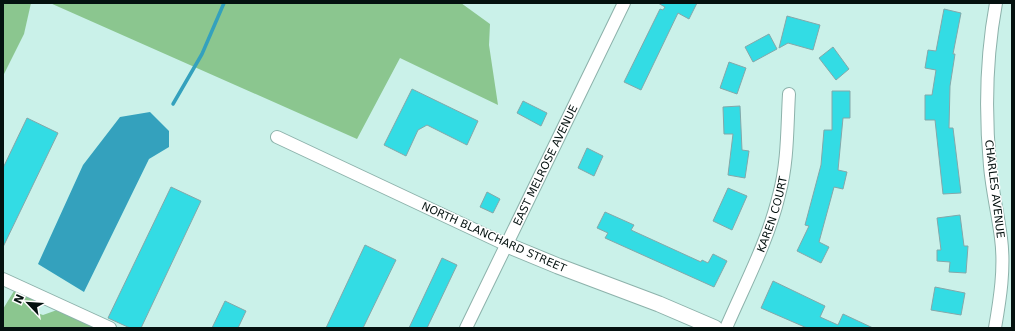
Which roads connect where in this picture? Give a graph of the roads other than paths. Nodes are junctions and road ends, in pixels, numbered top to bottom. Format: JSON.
{"nodes":[{"id":1,"x":624,"y":3,"type":"edge"},
{"id":2,"x":996,"y":3,"type":"edge"},
{"id":3,"x":789,"y":94,"type":"dead end"},
{"id":4,"x":277,"y":137,"type":"dead end"},
{"id":5,"x":507,"y":245,"type":"junction"},
{"id":6,"x":3,"y":279,"type":"edge"},
{"id":7,"x":110,"y":328,"type":"edge"},
{"id":8,"x":466,"y":328,"type":"edge"},
{"id":9,"x":715,"y":328,"type":"edge"},
{"id":10,"x":726,"y":328,"type":"edge"},
{"id":11,"x":995,"y":328,"type":"edge"}],
"edges":[{"from":1,"to":5,"type":"street","name":"EAST MELROSE AVENUE"},
{"from":2,"to":11,"type":"street","name":"CHARLES AVENUE"},
{"from":3,"to":10,"type":"street","name":"KAREN COURT"},
{"from":4,"to":5,"type":"street","name":"NORTH BLANCHARD STREET"},
{"from":5,"to":8,"type":"street","name":"EAST MELROSE AVENUE"},
{"from":5,"to":9,"type":"street","name":"NORTH BLANCHARD STREET"},
{"from":6,"to":7,"type":"street"}]}
